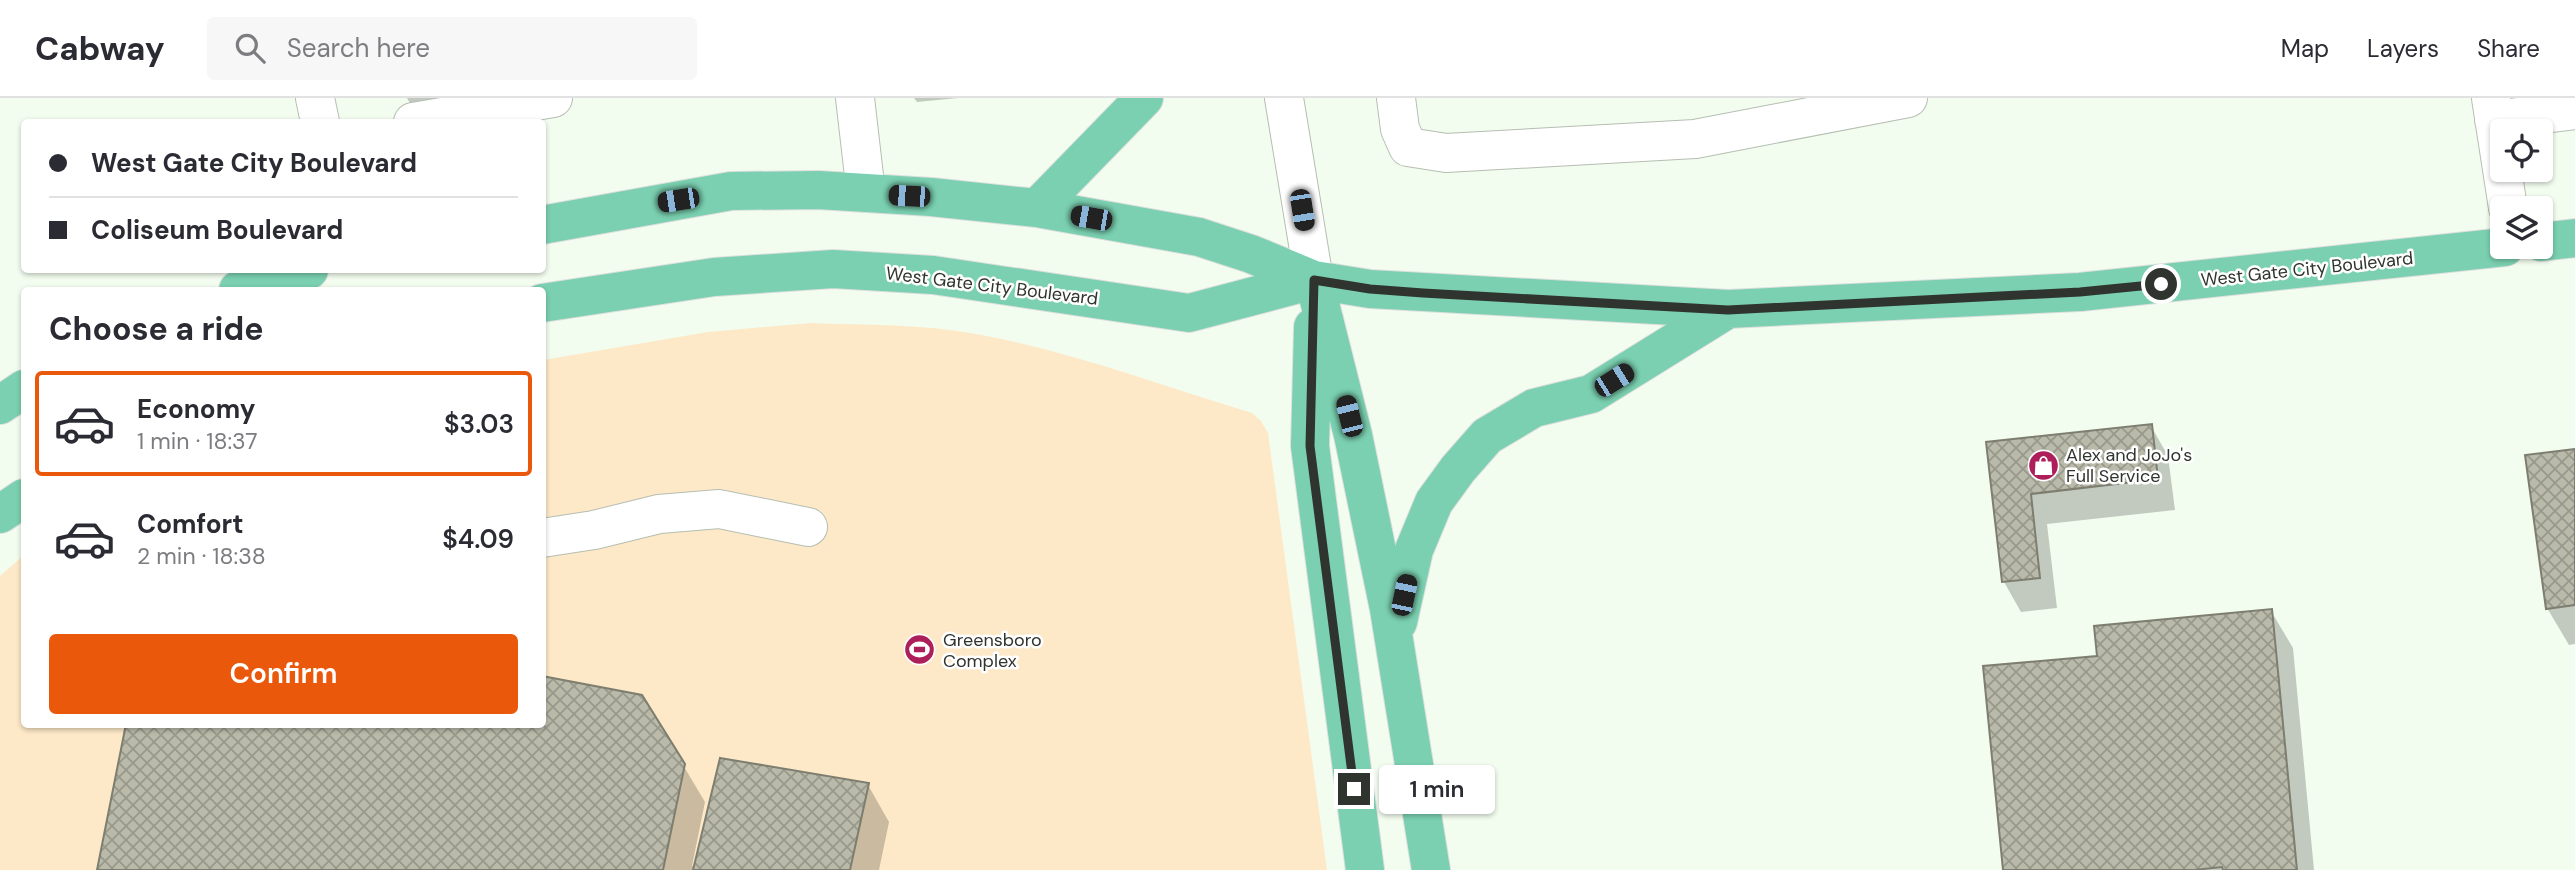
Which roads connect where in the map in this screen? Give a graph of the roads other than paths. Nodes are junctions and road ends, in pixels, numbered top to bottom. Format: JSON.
{"nodes":[{"id":1,"x":315,"y":98,"type":"edge"},
{"id":2,"x":553,"y":98,"type":"edge"},
{"id":3,"x":855,"y":98,"type":"edge"},
{"id":4,"x":1144,"y":98,"type":"edge"},
{"id":5,"x":1284,"y":98,"type":"edge"},
{"id":6,"x":1396,"y":98,"type":"edge"},
{"id":7,"x":1908,"y":98,"type":"edge"},
{"id":8,"x":2492,"y":109,"type":"edge"},
{"id":9,"x":2575,"y":110,"type":"edge"},
{"id":10,"x":319,"y":119,"type":"edge"},
{"id":11,"x":430,"y":119,"type":"edge"},
{"id":12,"x":866,"y":193,"type":"junction"},
{"id":13,"x":2506,"y":196,"type":"edge"},
{"id":14,"x":1037,"y":208,"type":"junction"},
{"id":15,"x":546,"y":224,"type":"edge"},
{"id":16,"x":2575,"y":238,"type":"edge"},
{"id":17,"x":2553,"y":241,"type":"edge"},
{"id":18,"x":2490,"y":249,"type":"edge"},
{"id":19,"x":298,"y":273,"type":"edge"},
{"id":20,"x":1314,"y":280,"type":"junction"},
{"id":21,"x":249,"y":287,"type":"edge"},
{"id":22,"x":546,"y":302,"type":"edge"},
{"id":23,"x":1728,"y":310,"type":"junction"},
{"id":24,"x":21,"y":391,"type":"edge"},
{"id":25,"x":0,"y":405,"type":"edge"},
{"id":26,"x":21,"y":500,"type":"edge"},
{"id":27,"x":0,"y":514,"type":"edge"},
{"id":28,"x":808,"y":527,"type":"dead end"},
{"id":29,"x":546,"y":537,"type":"edge"},
{"id":30,"x":1394,"y":641,"type":"junction"},
{"id":31,"x":1365,"y":870,"type":"edge"},
{"id":32,"x":1431,"y":870,"type":"edge"}],
"edges":[{"from":1,"to":10,"type":"street"},
{"from":2,"to":11,"type":"street"},
{"from":3,"to":12,"type":"street"},
{"from":4,"to":14,"type":"main road"},
{"from":5,"to":20,"type":"street"},
{"from":6,"to":7,"type":"street"},
{"from":8,"to":9,"type":"street"},
{"from":8,"to":13,"type":"street"},
{"from":12,"to":14,"type":"main road","name":"West Gate City Boulevard"},
{"from":12,"to":15,"type":"main road","name":"West Gate City Boulevard"},
{"from":14,"to":20,"type":"main road","name":"West Gate City Boulevard"},
{"from":16,"to":17,"type":"main road"},
{"from":18,"to":23,"type":"main road","name":"West Gate City Boulevard"},
{"from":19,"to":21,"type":"main road"},
{"from":20,"to":22,"type":"main road","name":"West Gate City Boulevard"},
{"from":20,"to":23,"type":"main road","name":"West Gate City Boulevard"},
{"from":20,"to":30,"type":"main road"},
{"from":20,"to":31,"type":"main road"},
{"from":23,"to":30,"type":"main road"},
{"from":24,"to":25,"type":"main road"},
{"from":26,"to":27,"type":"main road"},
{"from":28,"to":29,"type":"street"},
{"from":30,"to":32,"type":"main road"}]}
